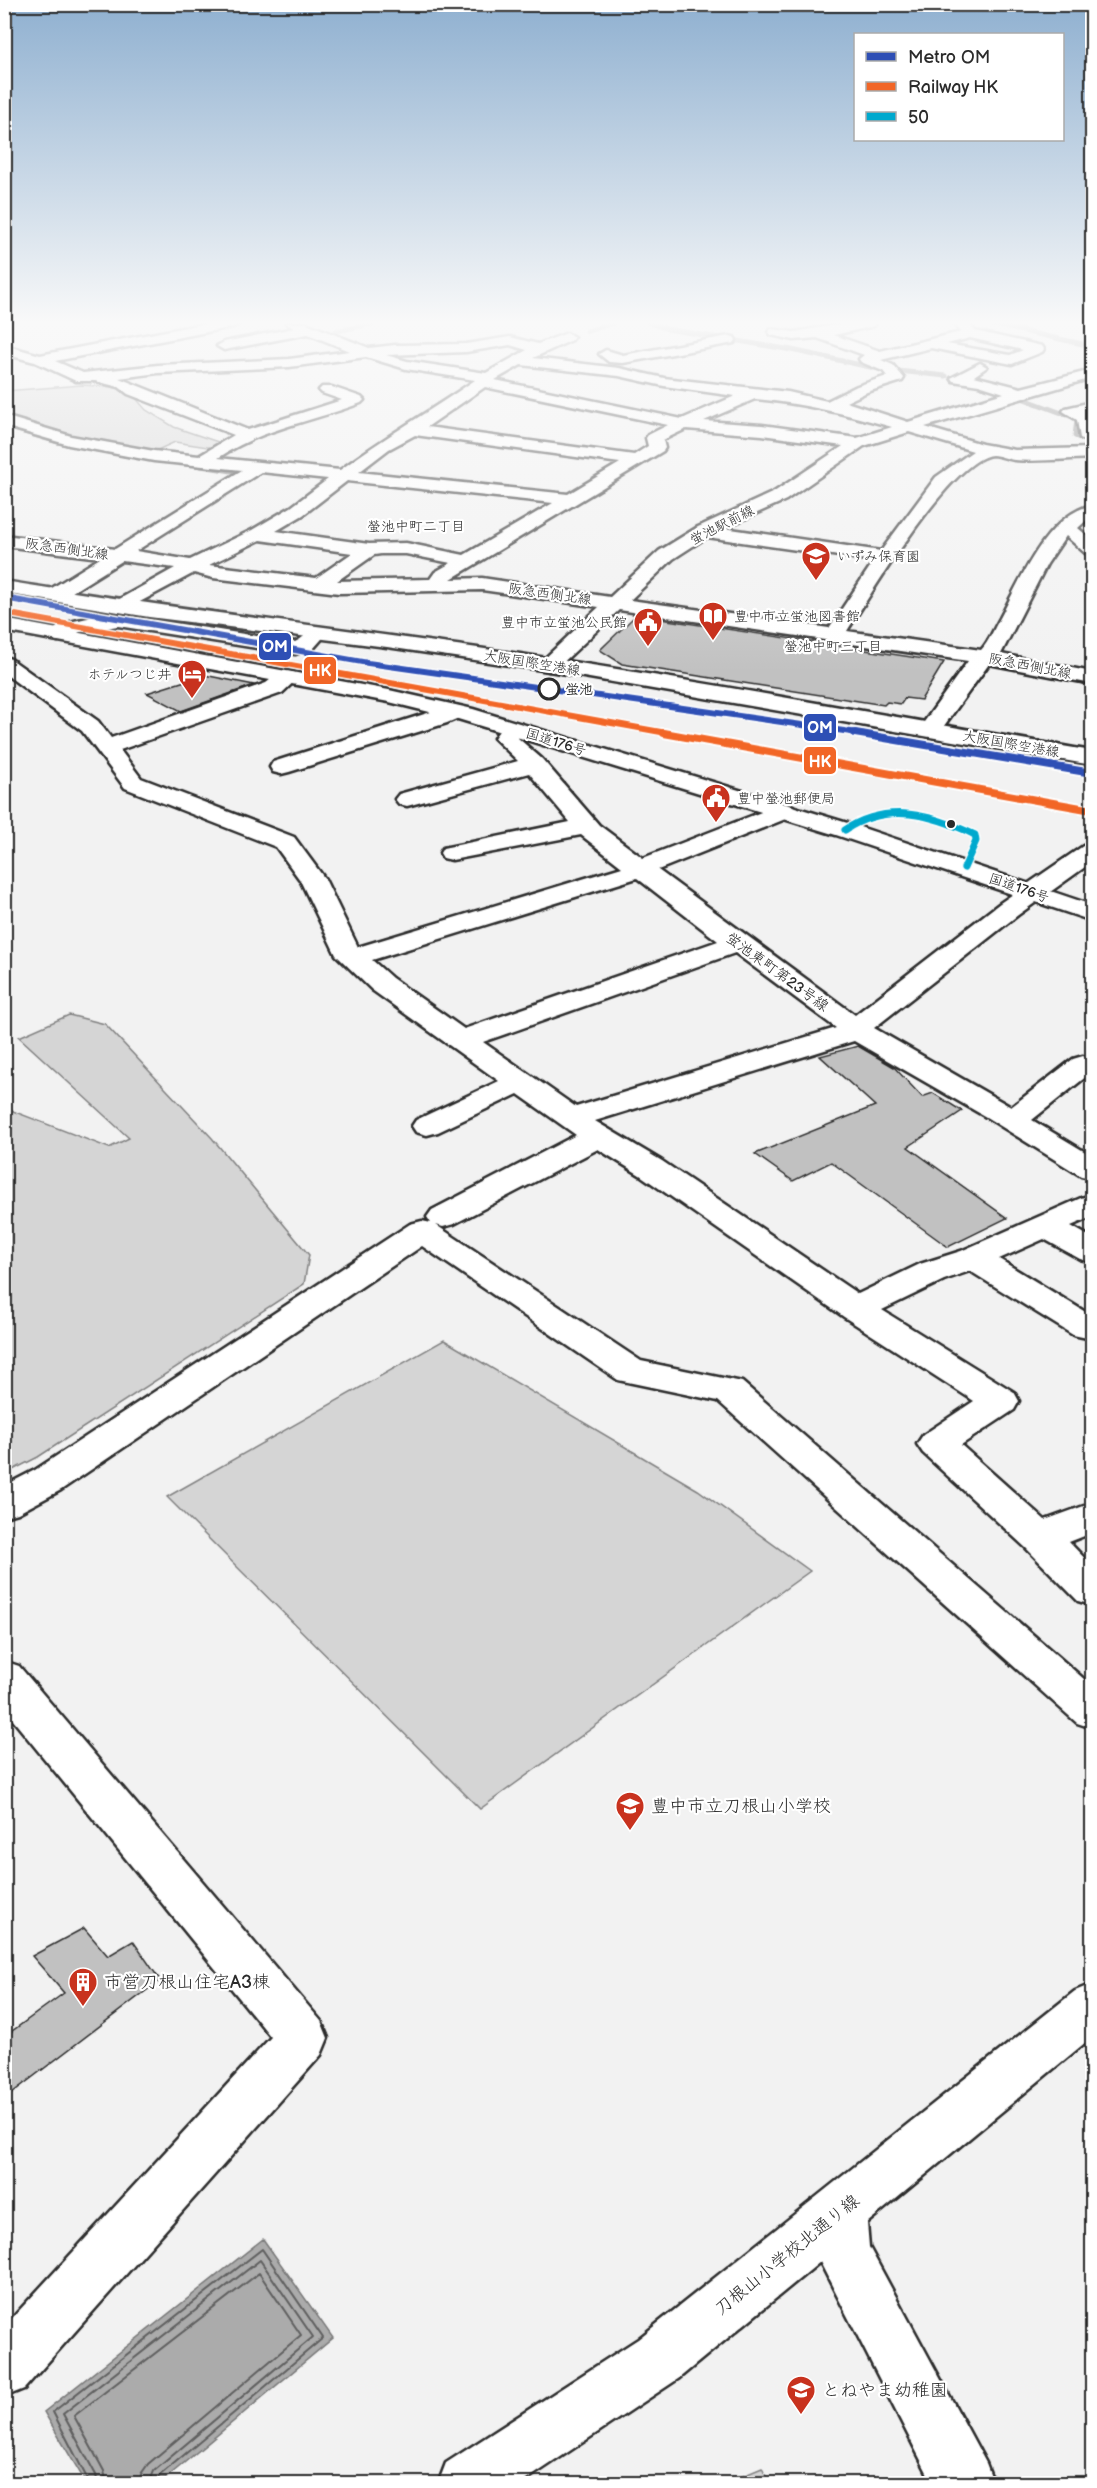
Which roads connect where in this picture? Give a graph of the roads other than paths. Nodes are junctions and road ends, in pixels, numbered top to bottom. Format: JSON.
{"nodes":[{"id":1,"x":70,"y":439,"type":"edge"},
{"id":2,"x":239,"y":439,"type":"edge"},
{"id":3,"x":396,"y":439,"type":"edge"},
{"id":4,"x":480,"y":439,"type":"edge"},
{"id":5,"x":654,"y":439,"type":"edge"},
{"id":6,"x":829,"y":439,"type":"edge"},
{"id":7,"x":870,"y":439,"type":"edge"},
{"id":8,"x":950,"y":439,"type":"edge"},
{"id":9,"x":858,"y":443,"type":"junction"},
{"id":10,"x":989,"y":450,"type":"junction"},
{"id":11,"x":1092,"y":453,"type":"edge"},
{"id":12,"x":1015,"y":454,"type":"junction"},
{"id":13,"x":634,"y":460,"type":"junction"},
{"id":14,"x":202,"y":462,"type":"junction"},
{"id":15,"x":255,"y":469,"type":"junction"},
{"id":16,"x":1084,"y":469,"type":"dead end"},
{"id":17,"x":341,"y":477,"type":"junction"},
{"id":18,"x":567,"y":499,"type":"junction"},
{"id":19,"x":1092,"y":510,"type":"edge"},
{"id":20,"x":1067,"y":528,"type":"junction"},
{"id":21,"x":704,"y":531,"type":"junction"},
{"id":22,"x":258,"y":534,"type":"junction"},
{"id":23,"x":4,"y":540,"type":"edge"},
{"id":24,"x":1092,"y":549,"type":"edge"},
{"id":25,"x":369,"y":550,"type":"junction"},
{"id":26,"x":118,"y":556,"type":"junction"},
{"id":27,"x":886,"y":557,"type":"junction"},
{"id":28,"x":467,"y":561,"type":"junction"},
{"id":29,"x":192,"y":566,"type":"junction"},
{"id":30,"x":436,"y":584,"type":"junction"},
{"id":31,"x":319,"y":585,"type":"junction"},
{"id":32,"x":4,"y":587,"type":"edge"},
{"id":33,"x":54,"y":595,"type":"junction"},
{"id":34,"x":615,"y":603,"type":"junction"},
{"id":35,"x":121,"y":606,"type":"junction"},
{"id":36,"x":4,"y":625,"type":"edge"},
{"id":37,"x":318,"y":632,"type":"junction"},
{"id":38,"x":58,"y":635,"type":"junction"},
{"id":39,"x":834,"y":636,"type":"junction"},
{"id":40,"x":985,"y":657,"type":"junction"},
{"id":41,"x":4,"y":663,"type":"edge"},
{"id":42,"x":549,"y":665,"type":"junction"},
{"id":43,"x":288,"y":677,"type":"junction"},
{"id":44,"x":1092,"y":678,"type":"edge"},
{"id":45,"x":453,"y":712,"type":"junction"},
{"id":46,"x":513,"y":729,"type":"junction"},
{"id":47,"x":930,"y":729,"type":"junction"},
{"id":48,"x":112,"y":745,"type":"dead end"},
{"id":49,"x":1092,"y":758,"type":"edge"},
{"id":50,"x":534,"y":764,"type":"junction"},
{"id":51,"x":281,"y":767,"type":"dead end"},
{"id":52,"x":407,"y":799,"type":"dead end"},
{"id":53,"x":785,"y":811,"type":"junction"},
{"id":54,"x":587,"y":826,"type":"junction"},
{"id":55,"x":1092,"y":851,"type":"edge"},
{"id":56,"x":453,"y":853,"type":"dead end"},
{"id":57,"x":639,"y":868,"type":"junction"},
{"id":58,"x":1032,"y":892,"type":"junction"},
{"id":59,"x":1092,"y":913,"type":"edge"},
{"id":60,"x":738,"y":943,"type":"junction"},
{"id":61,"x":353,"y":957,"type":"junction"},
{"id":62,"x":856,"y":1029,"type":"junction"},
{"id":63,"x":461,"y":1040,"type":"junction"},
{"id":64,"x":1083,"y":1065,"type":"dead end"},
{"id":65,"x":520,"y":1082,"type":"junction"},
{"id":66,"x":572,"y":1118,"type":"junction"},
{"id":67,"x":1012,"y":1120,"type":"junction"},
{"id":68,"x":427,"y":1126,"type":"dead end"},
{"id":69,"x":599,"y":1136,"type":"junction"},
{"id":70,"x":1092,"y":1169,"type":"edge"},
{"id":71,"x":1092,"y":1205,"type":"edge"},
{"id":72,"x":443,"y":1217,"type":"dead end"},
{"id":73,"x":1046,"y":1226,"type":"junction"},
{"id":74,"x":1092,"y":1252,"type":"edge"},
{"id":75,"x":973,"y":1258,"type":"junction"},
{"id":76,"x":856,"y":1309,"type":"junction"},
{"id":77,"x":1092,"y":1328,"type":"edge"},
{"id":78,"x":4,"y":1503,"type":"edge"},
{"id":79,"x":1092,"y":1517,"type":"edge"},
{"id":80,"x":1040,"y":1538,"type":"junction"},
{"id":81,"x":1092,"y":1590,"type":"edge"},
{"id":82,"x":4,"y":1677,"type":"edge"},
{"id":83,"x":1092,"y":1711,"type":"edge"},
{"id":84,"x":1092,"y":2007,"type":"edge"},
{"id":85,"x":839,"y":2214,"type":"junction"},
{"id":86,"x":4,"y":2369,"type":"edge"},
{"id":87,"x":467,"y":2484,"type":"edge"},
{"id":88,"x":965,"y":2484,"type":"edge"}],
"edges":[{"from":1,"to":14,"type":"main road"},
{"from":2,"to":14,"type":"main road"},
{"from":3,"to":17,"type":"main road"},
{"from":4,"to":13,"type":"main road"},
{"from":5,"to":13,"type":"main road"},
{"from":6,"to":9,"type":"main road"},
{"from":7,"to":9,"type":"main road","name":"蛍池駅前線"},
{"from":8,"to":10,"type":"main road"},
{"from":9,"to":21,"type":"main road","name":"蛍池駅前線"},
{"from":10,"to":12,"type":"main road"},
{"from":10,"to":27,"type":"main road"},
{"from":11,"to":12,"type":"main road"},
{"from":12,"to":16,"type":"main road"},
{"from":13,"to":18,"type":"main road"},
{"from":14,"to":15,"type":"main road"},
{"from":15,"to":17,"type":"main road"},
{"from":15,"to":26,"type":"main road"},
{"from":17,"to":18,"type":"main road"},
{"from":17,"to":22,"type":"main road"},
{"from":18,"to":28,"type":"main road"},
{"from":19,"to":20,"type":"main road"},
{"from":20,"to":24,"type":"main road"},
{"from":20,"to":40,"type":"main road"},
{"from":21,"to":27,"type":"main road"},
{"from":21,"to":34,"type":"main road","name":"蛍池駅前線"},
{"from":22,"to":25,"type":"main road"},
{"from":22,"to":29,"type":"main road"},
{"from":23,"to":26,"type":"main road","name":"阪急西側北線"},
{"from":25,"to":28,"type":"main road"},
{"from":25,"to":31,"type":"main road"},
{"from":26,"to":29,"type":"main road","name":"阪急西側北線"},
{"from":26,"to":33,"type":"main road"},
{"from":27,"to":39,"type":"main road"},
{"from":28,"to":30,"type":"main road"},
{"from":29,"to":31,"type":"main road","name":"阪急西側北線"},
{"from":29,"to":35,"type":"main road"},
{"from":30,"to":31,"type":"main road","name":"阪急西側北線"},
{"from":30,"to":34,"type":"main road","name":"阪急西側北線"},
{"from":32,"to":33,"type":"main road","name":"大阪国際空港線"},
{"from":33,"to":35,"type":"main road","name":"大阪国際空港線"},
{"from":34,"to":39,"type":"main road","name":"阪急西側北線"},
{"from":34,"to":42,"type":"main road","name":"蛍池駅前線"},
{"from":35,"to":37,"type":"main road","name":"大阪国際空港線"},
{"from":36,"to":38,"type":"main road","name":"国道176号"},
{"from":37,"to":38,"type":"main road"},
{"from":37,"to":42,"type":"main road","name":"大阪国際空港線"},
{"from":38,"to":43,"type":"main road","name":"国道176号"},
{"from":39,"to":40,"type":"main road","name":"阪急西側北線"},
{"from":40,"to":44,"type":"main road","name":"阪急西側北線"},
{"from":40,"to":47,"type":"main road"},
{"from":41,"to":61,"type":"main road"},
{"from":42,"to":47,"type":"main road","name":"大阪国際空港線"},
{"from":43,"to":45,"type":"main road","name":"国道176号"},
{"from":43,"to":48,"type":"main road"},
{"from":45,"to":46,"type":"main road","name":"国道176号"},
{"from":45,"to":51,"type":"main road"},
{"from":46,"to":50,"type":"main road","name":"蛍池東町第23号線"},
{"from":46,"to":53,"type":"main road","name":"国道176号"},
{"from":47,"to":49,"type":"main road","name":"大阪国際空港線"},
{"from":50,"to":52,"type":"main road"},
{"from":50,"to":54,"type":"main road","name":"蛍池東町第23号線"},
{"from":53,"to":57,"type":"main road"},
{"from":53,"to":58,"type":"main road","name":"国道176号"},
{"from":54,"to":56,"type":"main road"},
{"from":54,"to":57,"type":"main road","name":"蛍池東町第23号線"},
{"from":55,"to":58,"type":"main road"},
{"from":57,"to":60,"type":"main road","name":"蛍池東町第23号線"},
{"from":57,"to":61,"type":"main road"},
{"from":58,"to":59,"type":"main road","name":"国道176号"},
{"from":58,"to":62,"type":"main road"},
{"from":60,"to":62,"type":"main road","name":"蛍池東町第23号線"},
{"from":60,"to":63,"type":"main road"},
{"from":61,"to":63,"type":"main road"},
{"from":62,"to":66,"type":"main road"},
{"from":62,"to":67,"type":"main road","name":"蛍池東町第23号線"},
{"from":63,"to":65,"type":"main road"},
{"from":64,"to":67,"type":"main road"},
{"from":65,"to":66,"type":"main road"},
{"from":65,"to":68,"type":"main road"},
{"from":66,"to":69,"type":"main road"},
{"from":67,"to":70,"type":"main road","name":"蛍池東町第23号線"},
{"from":69,"to":72,"type":"main road"},
{"from":69,"to":76,"type":"main road"},
{"from":71,"to":73,"type":"main road"},
{"from":73,"to":74,"type":"main road"},
{"from":73,"to":75,"type":"main road"},
{"from":75,"to":76,"type":"main road"},
{"from":75,"to":77,"type":"main road"},
{"from":76,"to":80,"type":"main road"},
{"from":78,"to":83,"type":"main road"},
{"from":79,"to":80,"type":"main road"},
{"from":80,"to":81,"type":"main road"},
{"from":82,"to":86,"type":"main road"},
{"from":84,"to":85,"type":"main road","name":"刀根山小学校北通り線"},
{"from":85,"to":87,"type":"main road","name":"刀根山小学校北通り線"},
{"from":85,"to":88,"type":"main road"}]}
